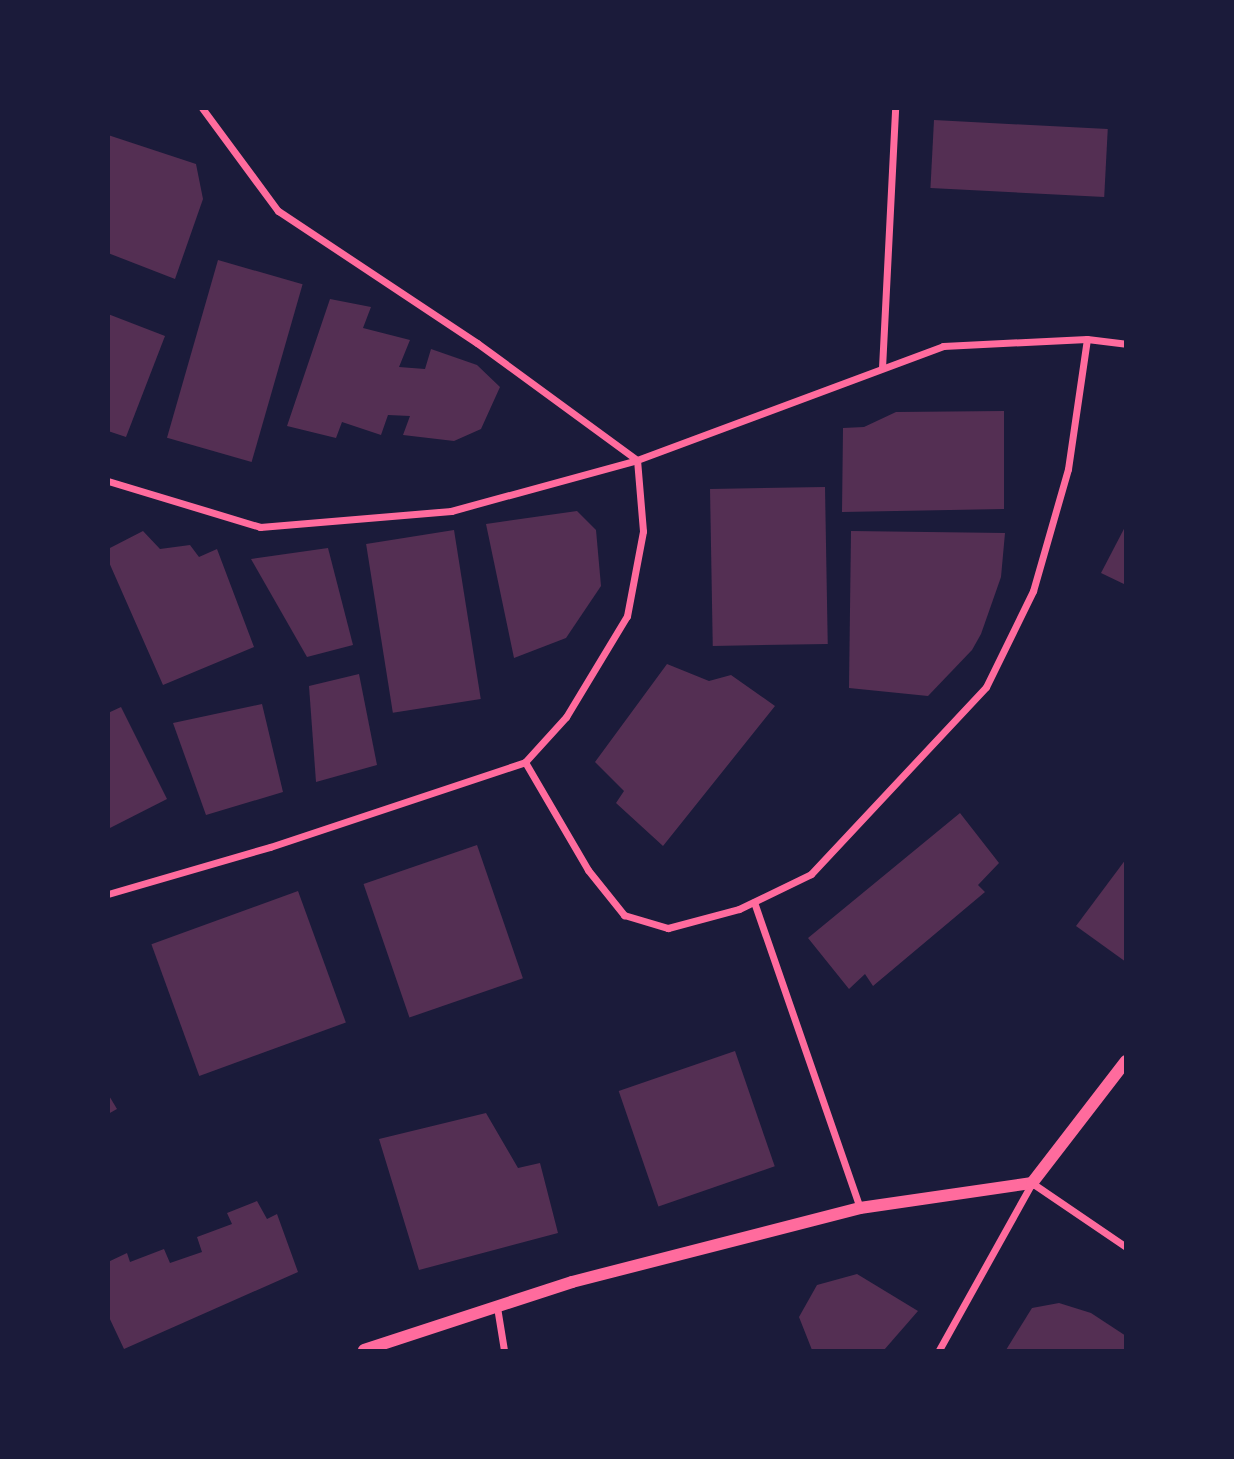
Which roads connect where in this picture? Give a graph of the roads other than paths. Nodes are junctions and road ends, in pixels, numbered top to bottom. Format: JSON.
{"nodes":[{"id":1,"x":202,"y":108,"type":"edge"},
{"id":2,"x":895,"y":108,"type":"edge"},
{"id":3,"x":1087,"y":339,"type":"junction"},
{"id":4,"x":1125,"y":344,"type":"edge"},
{"id":5,"x":882,"y":368,"type":"junction"},
{"id":6,"x":637,"y":460,"type":"junction"},
{"id":7,"x":108,"y":481,"type":"edge"},
{"id":8,"x":526,"y":762,"type":"junction"},
{"id":9,"x":108,"y":894,"type":"edge"},
{"id":10,"x":754,"y":902,"type":"junction"},
{"id":11,"x":1125,"y":1060,"type":"edge"},
{"id":12,"x":1032,"y":1184,"type":"junction"},
{"id":13,"x":860,"y":1208,"type":"junction"},
{"id":14,"x":1125,"y":1247,"type":"edge"},
{"id":15,"x":497,"y":1307,"type":"junction"},
{"id":16,"x":364,"y":1350,"type":"edge"},
{"id":17,"x":504,"y":1350,"type":"edge"},
{"id":18,"x":939,"y":1350,"type":"edge"}],
"edges":[{"from":1,"to":6,"type":"street"},
{"from":2,"to":5,"type":"street"},
{"from":3,"to":4,"type":"street"},
{"from":3,"to":5,"type":"street"},
{"from":3,"to":10,"type":"street"},
{"from":5,"to":6,"type":"street"},
{"from":6,"to":7,"type":"street"},
{"from":6,"to":8,"type":"street"},
{"from":8,"to":9,"type":"street"},
{"from":8,"to":10,"type":"street"},
{"from":10,"to":13,"type":"street"},
{"from":11,"to":12,"type":"street"},
{"from":12,"to":13,"type":"street"},
{"from":12,"to":14,"type":"street"},
{"from":12,"to":18,"type":"street"},
{"from":13,"to":15,"type":"street"},
{"from":15,"to":16,"type":"street"},
{"from":15,"to":17,"type":"street"}]}
